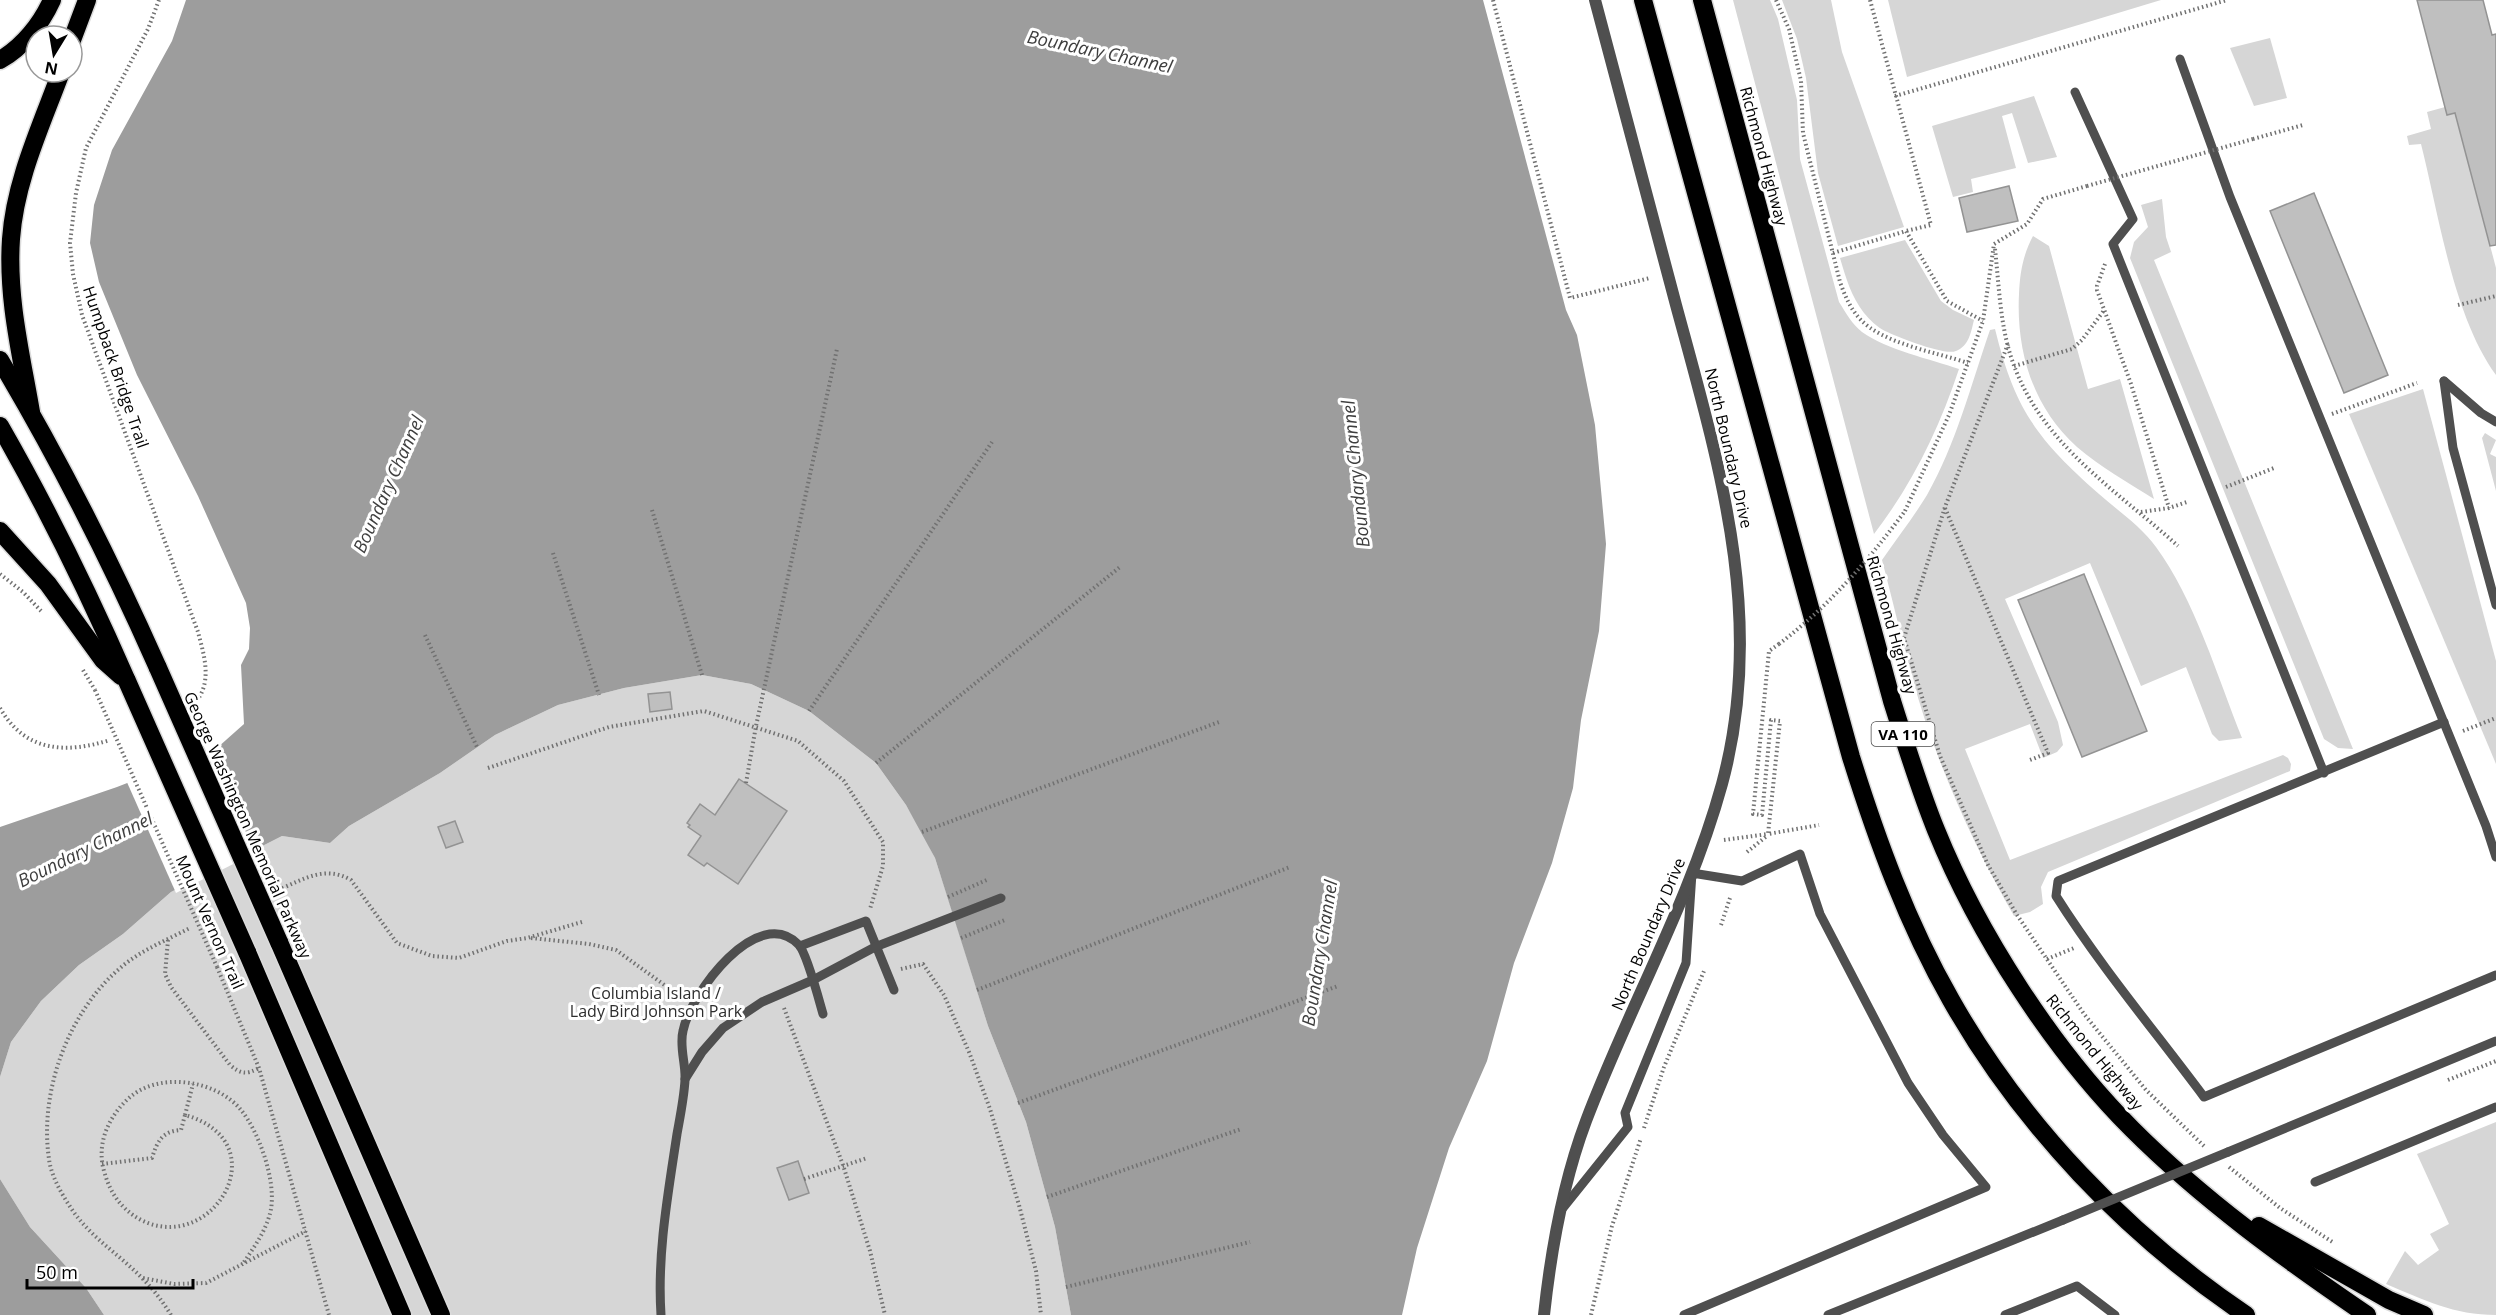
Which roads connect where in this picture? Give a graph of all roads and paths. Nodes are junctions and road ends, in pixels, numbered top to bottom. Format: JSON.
{"nodes":[{"id":1,"x":52,"y":0,"type":"edge"},
{"id":2,"x":87,"y":0,"type":"edge"},
{"id":3,"x":159,"y":0,"type":"edge"},
{"id":4,"x":1493,"y":0,"type":"edge"},
{"id":5,"x":1595,"y":0,"type":"edge"},
{"id":6,"x":1643,"y":0,"type":"edge"},
{"id":7,"x":1702,"y":0,"type":"edge"},
{"id":8,"x":1776,"y":0,"type":"edge"},
{"id":9,"x":1870,"y":0,"type":"edge"},
{"id":10,"x":2227,"y":0,"type":"edge"},
{"id":11,"x":78,"y":24,"type":"edge"},
{"id":12,"x":2180,"y":59,"type":"dead end"},
{"id":13,"x":0,"y":60,"type":"edge"},
{"id":14,"x":56,"y":84,"type":"edge"},
{"id":15,"x":2075,"y":92,"type":"dead end"},
{"id":16,"x":1895,"y":96,"type":"junction"},
{"id":17,"x":2303,"y":125,"type":"dead end"},
{"id":18,"x":1906,"y":231,"type":"junction"},
{"id":19,"x":2113,"y":243,"type":"junction"},
{"id":20,"x":1994,"y":244,"type":"junction"},
{"id":21,"x":1833,"y":253,"type":"junction"},
{"id":22,"x":1650,"y":278,"type":"dead end"},
{"id":23,"x":2496,"y":296,"type":"edge"},
{"id":24,"x":2458,"y":305,"type":"dead end"},
{"id":25,"x":2105,"y":309,"type":"junction"},
{"id":26,"x":1983,"y":321,"type":"junction"},
{"id":27,"x":2008,"y":344,"type":"junction"},
{"id":28,"x":837,"y":349,"type":"dead end"},
{"id":29,"x":0,"y":360,"type":"edge"},
{"id":30,"x":1968,"y":363,"type":"junction"},
{"id":31,"x":2014,"y":366,"type":"junction"},
{"id":32,"x":2416,"y":383,"type":"dead end"},
{"id":33,"x":31,"y":412,"type":"junction"},
{"id":34,"x":2320,"y":418,"type":"junction"},
{"id":35,"x":2496,"y":422,"type":"edge"},
{"id":36,"x":0,"y":426,"type":"edge"},
{"id":37,"x":992,"y":442,"type":"dead end"},
{"id":38,"x":2274,"y":468,"type":"dead end"},
{"id":39,"x":2223,"y":488,"type":"dead end"},
{"id":40,"x":2187,"y":502,"type":"dead end"},
{"id":41,"x":1945,"y":507,"type":"junction"},
{"id":42,"x":2169,"y":508,"type":"junction"},
{"id":43,"x":652,"y":510,"type":"dead end"},
{"id":44,"x":2141,"y":513,"type":"junction"},
{"id":45,"x":0,"y":531,"type":"edge"},
{"id":46,"x":2178,"y":546,"type":"dead end"},
{"id":47,"x":553,"y":553,"type":"dead end"},
{"id":48,"x":1120,"y":567,"type":"dead end"},
{"id":49,"x":0,"y":574,"type":"edge"},
{"id":50,"x":2496,"y":605,"type":"edge"},
{"id":51,"x":44,"y":614,"type":"dead end"},
{"id":52,"x":425,"y":635,"type":"dead end"},
{"id":53,"x":80,"y":664,"type":"dead end"},
{"id":54,"x":702,"y":675,"type":"dead end"},
{"id":55,"x":127,"y":681,"type":"junction"},
{"id":56,"x":598,"y":695,"type":"dead end"},
{"id":57,"x":189,"y":707,"type":"dead end"},
{"id":58,"x":0,"y":708,"type":"edge"},
{"id":59,"x":809,"y":711,"type":"dead end"},
{"id":60,"x":2496,"y":718,"type":"edge"},
{"id":61,"x":1219,"y":722,"type":"dead end"},
{"id":62,"x":2444,"y":722,"type":"junction"},
{"id":63,"x":756,"y":726,"type":"junction"},
{"id":64,"x":2449,"y":737,"type":"junction"},
{"id":65,"x":110,"y":740,"type":"dead end"},
{"id":66,"x":477,"y":747,"type":"dead end"},
{"id":67,"x":2030,"y":760,"type":"dead end"},
{"id":68,"x":876,"y":764,"type":"dead end"},
{"id":69,"x":488,"y":768,"type":"dead end"},
{"id":70,"x":2324,"y":773,"type":"junction"},
{"id":71,"x":746,"y":783,"type":"dead end"},
{"id":72,"x":1819,"y":825,"type":"dead end"},
{"id":73,"x":922,"y":832,"type":"dead end"},
{"id":74,"x":1768,"y":834,"type":"junction"},
{"id":75,"x":1724,"y":840,"type":"dead end"},
{"id":76,"x":1747,"y":852,"type":"dead end"},
{"id":77,"x":2496,"y":857,"type":"edge"},
{"id":78,"x":1290,"y":867,"type":"dead end"},
{"id":79,"x":1692,"y":873,"type":"junction"},
{"id":80,"x":989,"y":879,"type":"dead end"},
{"id":81,"x":278,"y":890,"type":"dead end"},
{"id":82,"x":948,"y":897,"type":"dead end"},
{"id":83,"x":1001,"y":898,"type":"dead end"},
{"id":84,"x":1730,"y":898,"type":"dead end"},
{"id":85,"x":1005,"y":920,"type":"dead end"},
{"id":86,"x":866,"y":921,"type":"junction"},
{"id":87,"x":582,"y":922,"type":"dead end"},
{"id":88,"x":1720,"y":925,"type":"dead end"},
{"id":89,"x":190,"y":928,"type":"dead end"},
{"id":90,"x":527,"y":938,"type":"junction"},
{"id":91,"x":961,"y":938,"type":"dead end"},
{"id":92,"x":168,"y":939,"type":"junction"},
{"id":93,"x":2086,"y":943,"type":"junction"},
{"id":94,"x":800,"y":946,"type":"junction"},
{"id":95,"x":875,"y":946,"type":"junction"},
{"id":96,"x":2047,"y":959,"type":"junction"},
{"id":97,"x":1704,"y":971,"type":"dead end"},
{"id":98,"x":887,"y":974,"type":"junction"},
{"id":99,"x":2496,"y":975,"type":"edge"},
{"id":100,"x":813,"y":980,"type":"junction"},
{"id":101,"x":1338,"y":986,"type":"dead end"},
{"id":102,"x":894,"y":990,"type":"dead end"},
{"id":103,"x":977,"y":990,"type":"dead end"},
{"id":104,"x":779,"y":994,"type":"junction"},
{"id":105,"x":692,"y":1005,"type":"junction"},
{"id":106,"x":823,"y":1014,"type":"dead end"},
{"id":107,"x":2496,"y":1041,"type":"edge"},
{"id":108,"x":259,"y":1068,"type":"junction"},
{"id":109,"x":685,"y":1079,"type":"junction"},
{"id":110,"x":193,"y":1084,"type":"junction"},
{"id":111,"x":1018,"y":1103,"type":"dead end"},
{"id":112,"x":2496,"y":1107,"type":"edge"},
{"id":113,"x":185,"y":1115,"type":"junction"},
{"id":114,"x":1241,"y":1129,"type":"dead end"},
{"id":115,"x":2212,"y":1154,"type":"dead end"},
{"id":116,"x":867,"y":1158,"type":"dead end"},
{"id":117,"x":2220,"y":1161,"type":"dead end"},
{"id":118,"x":102,"y":1164,"type":"junction"},
{"id":119,"x":843,"y":1166,"type":"junction"},
{"id":120,"x":804,"y":1179,"type":"dead end"},
{"id":121,"x":2315,"y":1182,"type":"dead end"},
{"id":122,"x":2205,"y":1194,"type":"junction"},
{"id":123,"x":1047,"y":1197,"type":"dead end"},
{"id":124,"x":1563,"y":1208,"type":"junction"},
{"id":125,"x":306,"y":1232,"type":"junction"},
{"id":126,"x":1250,"y":1242,"type":"dead end"},
{"id":127,"x":2339,"y":1246,"type":"dead end"},
{"id":128,"x":242,"y":1265,"type":"junction"},
{"id":129,"x":143,"y":1278,"type":"junction"},
{"id":130,"x":1066,"y":1287,"type":"dead end"},
{"id":131,"x":171,"y":1315,"type":"edge"},
{"id":132,"x":329,"y":1315,"type":"edge"},
{"id":133,"x":402,"y":1315,"type":"edge"},
{"id":134,"x":441,"y":1315,"type":"edge"},
{"id":135,"x":661,"y":1315,"type":"edge"},
{"id":136,"x":885,"y":1315,"type":"edge"},
{"id":137,"x":1041,"y":1315,"type":"edge"},
{"id":138,"x":1544,"y":1315,"type":"edge"},
{"id":139,"x":1591,"y":1315,"type":"edge"},
{"id":140,"x":1684,"y":1315,"type":"edge"},
{"id":141,"x":1828,"y":1315,"type":"edge"},
{"id":142,"x":2005,"y":1315,"type":"edge"},
{"id":143,"x":2115,"y":1315,"type":"edge"},
{"id":144,"x":2246,"y":1315,"type":"edge"},
{"id":145,"x":2367,"y":1315,"type":"edge"},
{"id":146,"x":2424,"y":1315,"type":"edge"}],
"edges":[{"from":1,"to":13,"type":"highway"},
{"from":2,"to":11,"type":"highway"},
{"from":3,"to":57,"type":"path","name":"Humpback Bridge Trail"},
{"from":4,"to":22,"type":"path"},
{"from":5,"to":79,"type":"street","name":"North Boundary Drive"},
{"from":6,"to":144,"type":"highway","number":"VA 110"},
{"from":7,"to":122,"type":"highway","name":"Richmond Highway","number":"VA 110"},
{"from":8,"to":21,"type":"path"},
{"from":9,"to":16,"type":"path"},
{"from":10,"to":16,"type":"path"},
{"from":12,"to":34,"type":"lane"},
{"from":14,"to":33,"type":"highway"},
{"from":15,"to":19,"type":"lane"},
{"from":16,"to":18,"type":"path"},
{"from":17,"to":20,"type":"path","bridge":true},
{"from":18,"to":21,"type":"path"},
{"from":18,"to":26,"type":"path"},
{"from":19,"to":25,"type":"path"},
{"from":19,"to":70,"type":"lane"},
{"from":20,"to":26,"type":"path"},
{"from":20,"to":27,"type":"path"},
{"from":21,"to":30,"type":"path"},
{"from":23,"to":24,"type":"path"},
{"from":25,"to":31,"type":"path"},
{"from":25,"to":42,"type":"path"},
{"from":26,"to":30,"type":"path"},
{"from":27,"to":31,"type":"path"},
{"from":27,"to":41,"type":"path"},
{"from":28,"to":63,"type":"path"},
{"from":29,"to":33,"type":"highway","name":"George Washington Memorial Parkway"},
{"from":30,"to":74,"type":"path","bridge":true},
{"from":31,"to":44,"type":"path"},
{"from":32,"to":34,"type":"path"},
{"from":33,"to":134,"type":"highway","name":"George Washington Memorial Parkway","bridge":true},
{"from":34,"to":62,"type":"lane"},
{"from":35,"to":50,"type":"lane"},
{"from":36,"to":55,"type":"highway"},
{"from":37,"to":59,"type":"path"},
{"from":38,"to":39,"type":"path"},
{"from":40,"to":42,"type":"path"},
{"from":41,"to":67,"type":"path"},
{"from":41,"to":96,"type":"path"},
{"from":42,"to":44,"type":"path"},
{"from":43,"to":54,"type":"path"},
{"from":44,"to":46,"type":"path"},
{"from":45,"to":55,"type":"highway"},
{"from":47,"to":56,"type":"path"},
{"from":48,"to":68,"type":"path"},
{"from":49,"to":51,"type":"path"},
{"from":52,"to":66,"type":"path"},
{"from":53,"to":108,"type":"path","name":"Mount Vernon Trail","bridge":true},
{"from":55,"to":133,"type":"highway","bridge":true},
{"from":58,"to":65,"type":"path"},
{"from":60,"to":64,"type":"path"},
{"from":61,"to":73,"type":"path"},
{"from":62,"to":64,"type":"lane"},
{"from":62,"to":70,"type":"lane"},
{"from":63,"to":69,"type":"path"},
{"from":63,"to":71,"type":"path"},
{"from":63,"to":86,"type":"path"},
{"from":64,"to":77,"type":"lane"},
{"from":70,"to":93,"type":"lane"},
{"from":72,"to":74,"type":"path"},
{"from":74,"to":75,"type":"path"},
{"from":74,"to":76,"type":"path"},
{"from":78,"to":103,"type":"path"},
{"from":79,"to":124,"type":"street","name":"North Boundary Drive"},
{"from":79,"to":124,"type":"lane"},
{"from":79,"to":140,"type":"lane"},
{"from":80,"to":82,"type":"path"},
{"from":81,"to":90,"type":"path"},
{"from":83,"to":95,"type":"lane"},
{"from":84,"to":88,"type":"path"},
{"from":85,"to":91,"type":"path"},
{"from":86,"to":94,"type":"lane"},
{"from":86,"to":95,"type":"lane"},
{"from":87,"to":90,"type":"path"},
{"from":89,"to":92,"type":"path"},
{"from":90,"to":105,"type":"path"},
{"from":92,"to":108,"type":"path"},
{"from":92,"to":129,"type":"path"},
{"from":93,"to":96,"type":"path"},
{"from":93,"to":99,"type":"lane"},
{"from":94,"to":100,"type":"lane"},
{"from":94,"to":105,"type":"lane"},
{"from":95,"to":98,"type":"lane"},
{"from":95,"to":100,"type":"lane"},
{"from":96,"to":115,"type":"path"},
{"from":97,"to":139,"type":"path"},
{"from":98,"to":102,"type":"lane"},
{"from":98,"to":137,"type":"path"},
{"from":100,"to":104,"type":"lane"},
{"from":100,"to":106,"type":"lane"},
{"from":101,"to":111,"type":"path"},
{"from":104,"to":109,"type":"lane"},
{"from":104,"to":119,"type":"path"},
{"from":105,"to":109,"type":"lane"},
{"from":107,"to":141,"type":"lane","bridge":true},
{"from":108,"to":125,"type":"path","name":"Mount Vernon Trail"},
{"from":109,"to":135,"type":"lane"},
{"from":110,"to":113,"type":"path"},
{"from":110,"to":118,"type":"path"},
{"from":110,"to":128,"type":"path"},
{"from":112,"to":121,"type":"lane"},
{"from":113,"to":118,"type":"path"},
{"from":113,"to":118,"type":"path"},
{"from":114,"to":123,"type":"path"},
{"from":116,"to":119,"type":"path"},
{"from":117,"to":127,"type":"path"},
{"from":119,"to":120,"type":"path"},
{"from":119,"to":136,"type":"path"},
{"from":122,"to":145,"type":"highway","name":"Richmond Highway","number":"VA 110"},
{"from":122,"to":146,"type":"highway"},
{"from":124,"to":138,"type":"street","name":"North Boundary Drive"},
{"from":125,"to":128,"type":"path"},
{"from":125,"to":132,"type":"path","name":"Mount Vernon Trail"},
{"from":126,"to":130,"type":"path"},
{"from":128,"to":129,"type":"path"},
{"from":129,"to":131,"type":"path"},
{"from":142,"to":143,"type":"lane"}]}
